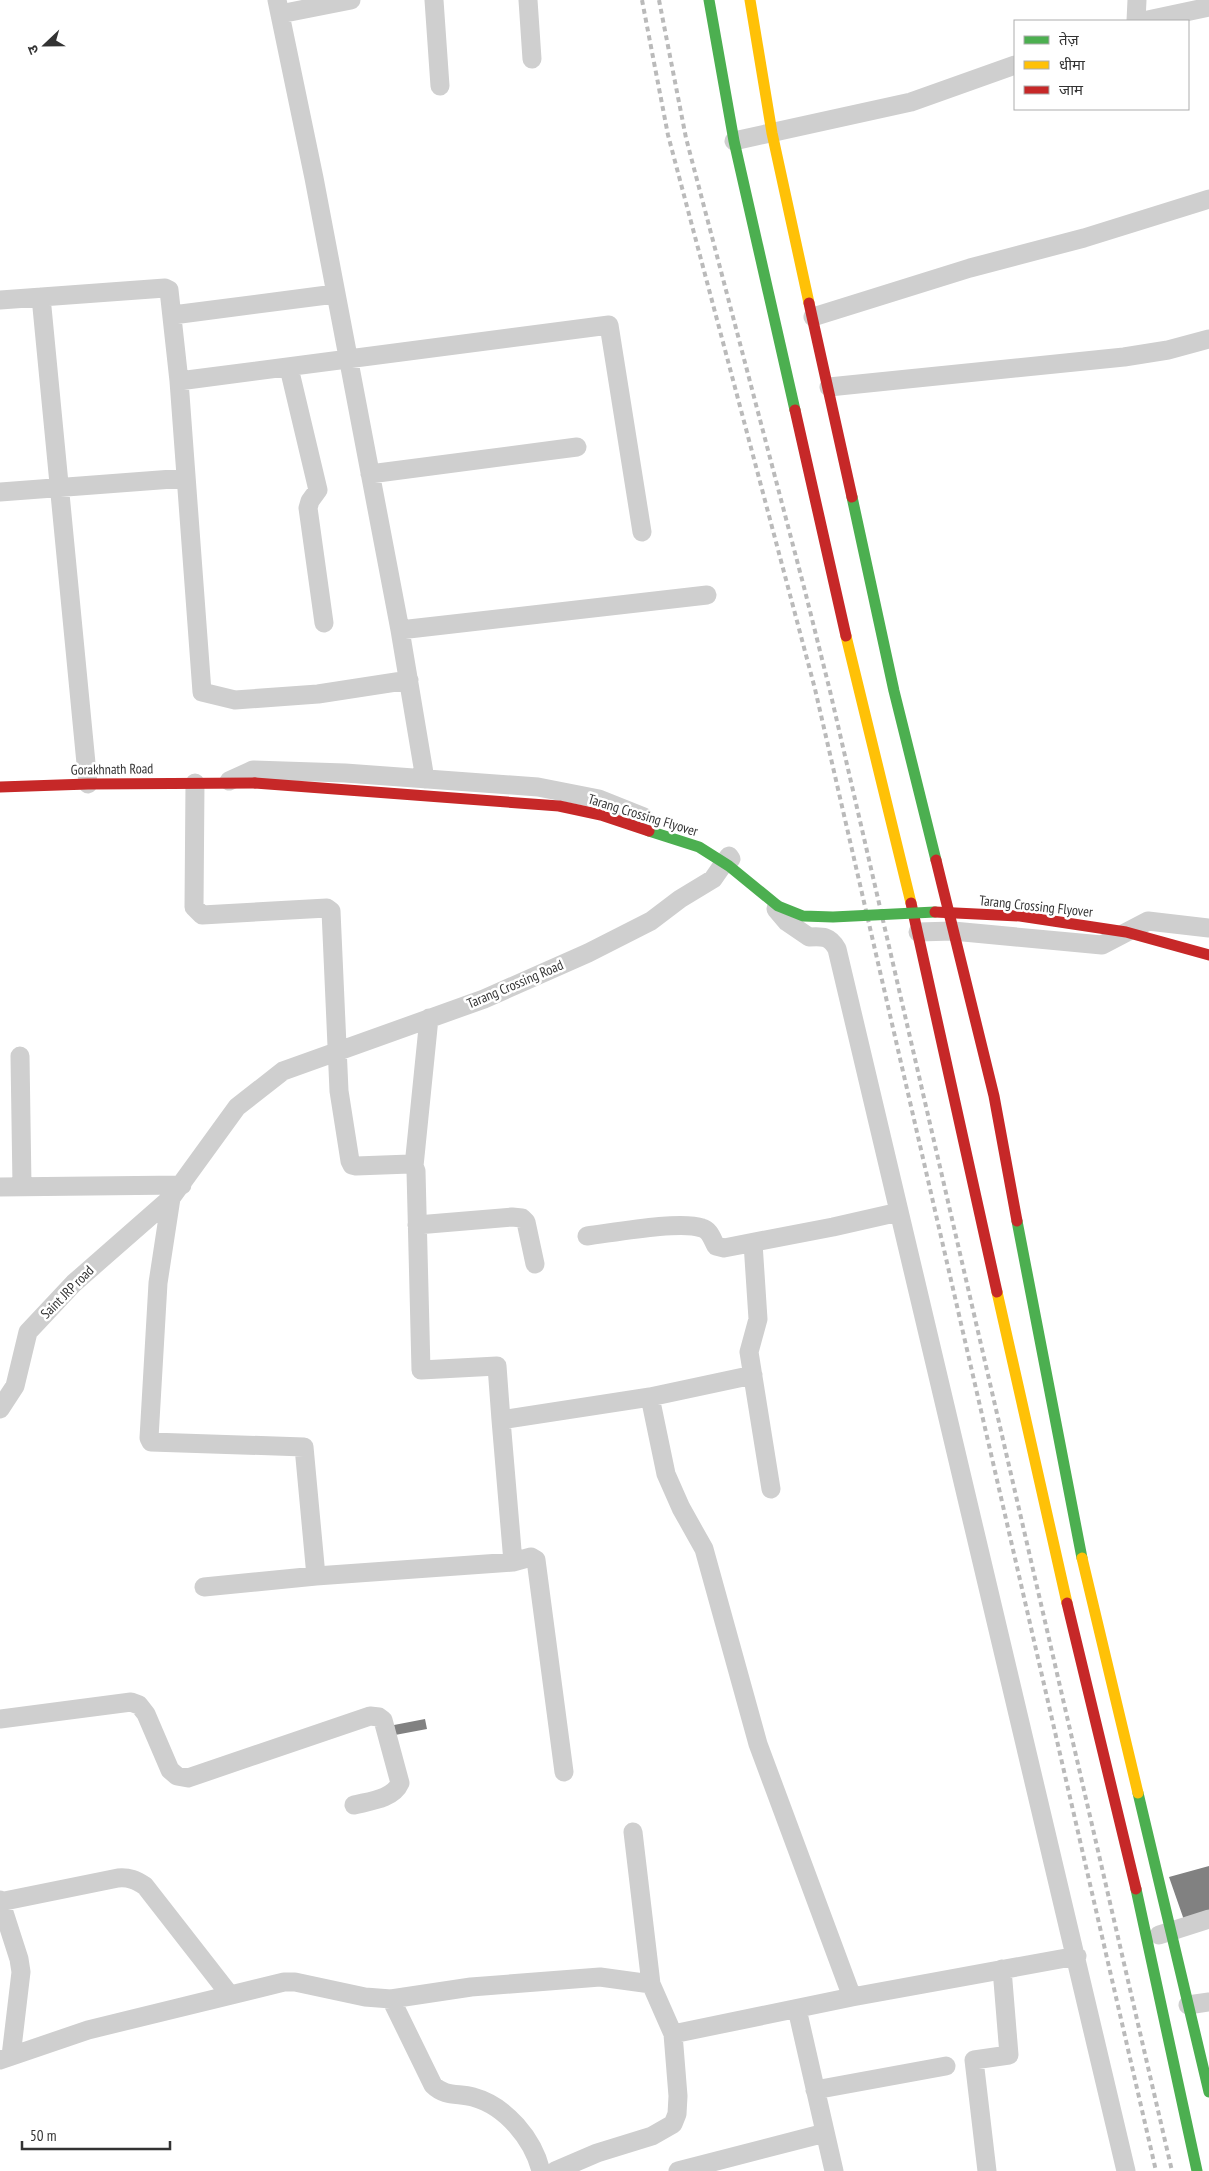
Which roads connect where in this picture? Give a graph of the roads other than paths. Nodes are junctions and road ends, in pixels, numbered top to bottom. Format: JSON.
{"nodes":[{"id":1,"x":351,"y":0,"type":"edge"},
{"id":2,"x":434,"y":0,"type":"edge"},
{"id":3,"x":528,"y":0,"type":"edge"},
{"id":4,"x":709,"y":0,"type":"edge"},
{"id":5,"x":750,"y":0,"type":"edge"},
{"id":6,"x":1137,"y":0,"type":"edge"},
{"id":7,"x":278,"y":7,"type":"edge"},
{"id":8,"x":1209,"y":7,"type":"edge"},
{"id":9,"x":1136,"y":20,"type":"edge"},
{"id":10,"x":1148,"y":20,"type":"edge"},
{"id":11,"x":532,"y":59,"type":"dead end"},
{"id":12,"x":1014,"y":65,"type":"edge"},
{"id":13,"x":440,"y":86,"type":"dead end"},
{"id":14,"x":772,"y":132,"type":"junction"},
{"id":15,"x":734,"y":141,"type":"junction"},
{"id":16,"x":1209,"y":199,"type":"edge"},
{"id":17,"x":335,"y":294,"type":"junction"},
{"id":18,"x":42,"y":297,"type":"junction"},
{"id":19,"x":0,"y":300,"type":"edge"},
{"id":20,"x":173,"y":315,"type":"junction"},
{"id":21,"x":813,"y":317,"type":"junction"},
{"id":22,"x":1209,"y":339,"type":"edge"},
{"id":23,"x":347,"y":360,"type":"junction"},
{"id":24,"x":289,"y":368,"type":"junction"},
{"id":25,"x":179,"y":381,"type":"junction"},
{"id":26,"x":828,"y":387,"type":"junction"},
{"id":27,"x":577,"y":448,"type":"dead end"},
{"id":28,"x":370,"y":474,"type":"junction"},
{"id":29,"x":186,"y":478,"type":"junction"},
{"id":30,"x":59,"y":488,"type":"junction"},
{"id":31,"x":0,"y":492,"type":"edge"},
{"id":32,"x":642,"y":532,"type":"dead end"},
{"id":33,"x":707,"y":595,"type":"dead end"},
{"id":34,"x":324,"y":623,"type":"dead end"},
{"id":35,"x":400,"y":630,"type":"junction"},
{"id":36,"x":409,"y":680,"type":"junction"},
{"id":37,"x":425,"y":779,"type":"junction"},
{"id":38,"x":195,"y":783,"type":"junction"},
{"id":39,"x":224,"y":783,"type":"junction"},
{"id":40,"x":88,"y":784,"type":"junction"},
{"id":41,"x":0,"y":787,"type":"edge"},
{"id":42,"x":729,"y":856,"type":"junction"},
{"id":43,"x":1209,"y":928,"type":"edge"},
{"id":44,"x":953,"y":931,"type":"junction"},
{"id":45,"x":918,"y":932,"type":"junction"},
{"id":46,"x":1209,"y":955,"type":"edge"},
{"id":47,"x":429,"y":1018,"type":"junction"},
{"id":48,"x":337,"y":1050,"type":"junction"},
{"id":49,"x":20,"y":1056,"type":"dead end"},
{"id":50,"x":414,"y":1166,"type":"junction"},
{"id":51,"x":22,"y":1186,"type":"junction"},
{"id":52,"x":0,"y":1187,"type":"edge"},
{"id":53,"x":176,"y":1191,"type":"junction"},
{"id":54,"x":899,"y":1212,"type":"junction"},
{"id":55,"x":417,"y":1226,"type":"junction"},
{"id":56,"x":587,"y":1236,"type":"dead end"},
{"id":57,"x":753,"y":1243,"type":"junction"},
{"id":58,"x":535,"y":1264,"type":"dead end"},
{"id":59,"x":753,"y":1375,"type":"junction"},
{"id":60,"x":650,"y":1397,"type":"junction"},
{"id":61,"x":0,"y":1409,"type":"edge"},
{"id":62,"x":501,"y":1420,"type":"junction"},
{"id":63,"x":771,"y":1489,"type":"dead end"},
{"id":64,"x":513,"y":1562,"type":"junction"},
{"id":65,"x":316,"y":1576,"type":"junction"},
{"id":66,"x":204,"y":1587,"type":"dead end"},
{"id":67,"x":0,"y":1719,"type":"edge"},
{"id":68,"x":564,"y":1772,"type":"dead end"},
{"id":69,"x":354,"y":1805,"type":"dead end"},
{"id":70,"x":633,"y":1832,"type":"dead end"},
{"id":71,"x":0,"y":1901,"type":"edge"},
{"id":72,"x":1209,"y":1919,"type":"edge"},
{"id":73,"x":1171,"y":1931,"type":"junction"},
{"id":74,"x":1148,"y":1938,"type":"junction"},
{"id":75,"x":1077,"y":1956,"type":"junction"},
{"id":76,"x":1002,"y":1969,"type":"junction"},
{"id":77,"x":651,"y":1984,"type":"junction"},
{"id":78,"x":230,"y":1995,"type":"junction"},
{"id":79,"x":852,"y":1997,"type":"junction"},
{"id":80,"x":391,"y":1999,"type":"junction"},
{"id":81,"x":1209,"y":2002,"type":"edge"},
{"id":82,"x":1188,"y":2005,"type":"junction"},
{"id":83,"x":797,"y":2009,"type":"junction"},
{"id":84,"x":673,"y":2034,"type":"junction"},
{"id":85,"x":5,"y":2058,"type":"edge"},
{"id":86,"x":946,"y":2066,"type":"dead end"},
{"id":87,"x":815,"y":2090,"type":"junction"},
{"id":88,"x":1209,"y":2092,"type":"edge"},
{"id":89,"x":825,"y":2133,"type":"junction"},
{"id":90,"x":541,"y":2171,"type":"edge"},
{"id":91,"x":556,"y":2171,"type":"edge"},
{"id":92,"x":678,"y":2171,"type":"edge"},
{"id":93,"x":834,"y":2171,"type":"edge"},
{"id":94,"x":987,"y":2171,"type":"edge"},
{"id":95,"x":1126,"y":2171,"type":"edge"},
{"id":96,"x":1197,"y":2171,"type":"edge"}],
"edges":[{"from":1,"to":7,"type":"street"},
{"from":2,"to":13,"type":"street"},
{"from":3,"to":11,"type":"street"},
{"from":4,"to":15,"type":"main road"},
{"from":5,"to":14,"type":"main road"},
{"from":6,"to":9,"type":"street"},
{"from":7,"to":17,"type":"street"},
{"from":8,"to":10,"type":"street"},
{"from":12,"to":14,"type":"street"},
{"from":14,"to":15,"type":"street"},
{"from":14,"to":21,"type":"main road"},
{"from":15,"to":45,"type":"main road"},
{"from":16,"to":21,"type":"street"},
{"from":17,"to":20,"type":"street"},
{"from":17,"to":23,"type":"street"},
{"from":18,"to":19,"type":"street"},
{"from":18,"to":20,"type":"street"},
{"from":18,"to":30,"type":"street"},
{"from":20,"to":25,"type":"street"},
{"from":21,"to":26,"type":"main road"},
{"from":22,"to":26,"type":"street"},
{"from":23,"to":24,"type":"street"},
{"from":23,"to":28,"type":"street"},
{"from":23,"to":32,"type":"street"},
{"from":24,"to":25,"type":"street"},
{"from":24,"to":34,"type":"street"},
{"from":25,"to":29,"type":"street"},
{"from":26,"to":44,"type":"main road"},
{"from":27,"to":28,"type":"street"},
{"from":28,"to":35,"type":"street"},
{"from":29,"to":30,"type":"street"},
{"from":29,"to":36,"type":"street"},
{"from":30,"to":31,"type":"street"},
{"from":30,"to":40,"type":"street"},
{"from":33,"to":35,"type":"street"},
{"from":35,"to":36,"type":"street"},
{"from":36,"to":37,"type":"street"},
{"from":37,"to":39,"type":"street"},
{"from":37,"to":42,"type":"street"},
{"from":38,"to":39,"type":"main road","name":"Gorakhnath Road"},
{"from":38,"to":40,"type":"main road","name":"Gorakhnath Road"},
{"from":38,"to":48,"type":"street"},
{"from":39,"to":46,"type":"main road","name":"Tarang Crossing Flyover","bridge":true},
{"from":40,"to":41,"type":"main road","name":"Gorakhnath Road"},
{"from":42,"to":47,"type":"street","name":"Tarang Crossing Road"},
{"from":42,"to":54,"type":"street"},
{"from":43,"to":44,"type":"street"},
{"from":44,"to":45,"type":"street"},
{"from":44,"to":73,"type":"main road"},
{"from":45,"to":74,"type":"main road"},
{"from":47,"to":48,"type":"street","name":"Tarang Crossing Road"},
{"from":47,"to":50,"type":"street"},
{"from":48,"to":50,"type":"street"},
{"from":48,"to":53,"type":"street","name":"Tarang Crossing Road"},
{"from":49,"to":51,"type":"street"},
{"from":50,"to":55,"type":"street"},
{"from":51,"to":52,"type":"street"},
{"from":51,"to":53,"type":"street"},
{"from":53,"to":61,"type":"street","name":"Saint JRP road"},
{"from":53,"to":65,"type":"street"},
{"from":54,"to":57,"type":"street"},
{"from":54,"to":75,"type":"street"},
{"from":55,"to":58,"type":"street"},
{"from":55,"to":62,"type":"street"},
{"from":56,"to":57,"type":"street"},
{"from":57,"to":59,"type":"street"},
{"from":59,"to":60,"type":"street"},
{"from":59,"to":63,"type":"street"},
{"from":60,"to":62,"type":"street"},
{"from":60,"to":79,"type":"street"},
{"from":62,"to":64,"type":"street"},
{"from":64,"to":65,"type":"street"},
{"from":64,"to":68,"type":"street"},
{"from":65,"to":66,"type":"street"},
{"from":67,"to":69,"type":"street"},
{"from":70,"to":77,"type":"street"},
{"from":71,"to":78,"type":"street"},
{"from":71,"to":85,"type":"street"},
{"from":72,"to":73,"type":"street"},
{"from":73,"to":74,"type":"street"},
{"from":73,"to":82,"type":"main road"},
{"from":74,"to":96,"type":"main road"},
{"from":75,"to":76,"type":"street"},
{"from":75,"to":95,"type":"street"},
{"from":76,"to":79,"type":"street"},
{"from":76,"to":94,"type":"street"},
{"from":77,"to":80,"type":"street"},
{"from":77,"to":84,"type":"street"},
{"from":78,"to":80,"type":"street"},
{"from":78,"to":85,"type":"street"},
{"from":79,"to":83,"type":"street"},
{"from":80,"to":90,"type":"street"},
{"from":81,"to":82,"type":"street"},
{"from":82,"to":88,"type":"main road"},
{"from":83,"to":84,"type":"street"},
{"from":83,"to":87,"type":"street"},
{"from":84,"to":91,"type":"street"},
{"from":86,"to":87,"type":"street"},
{"from":87,"to":89,"type":"street"},
{"from":89,"to":92,"type":"street"},
{"from":89,"to":93,"type":"street"}]}
